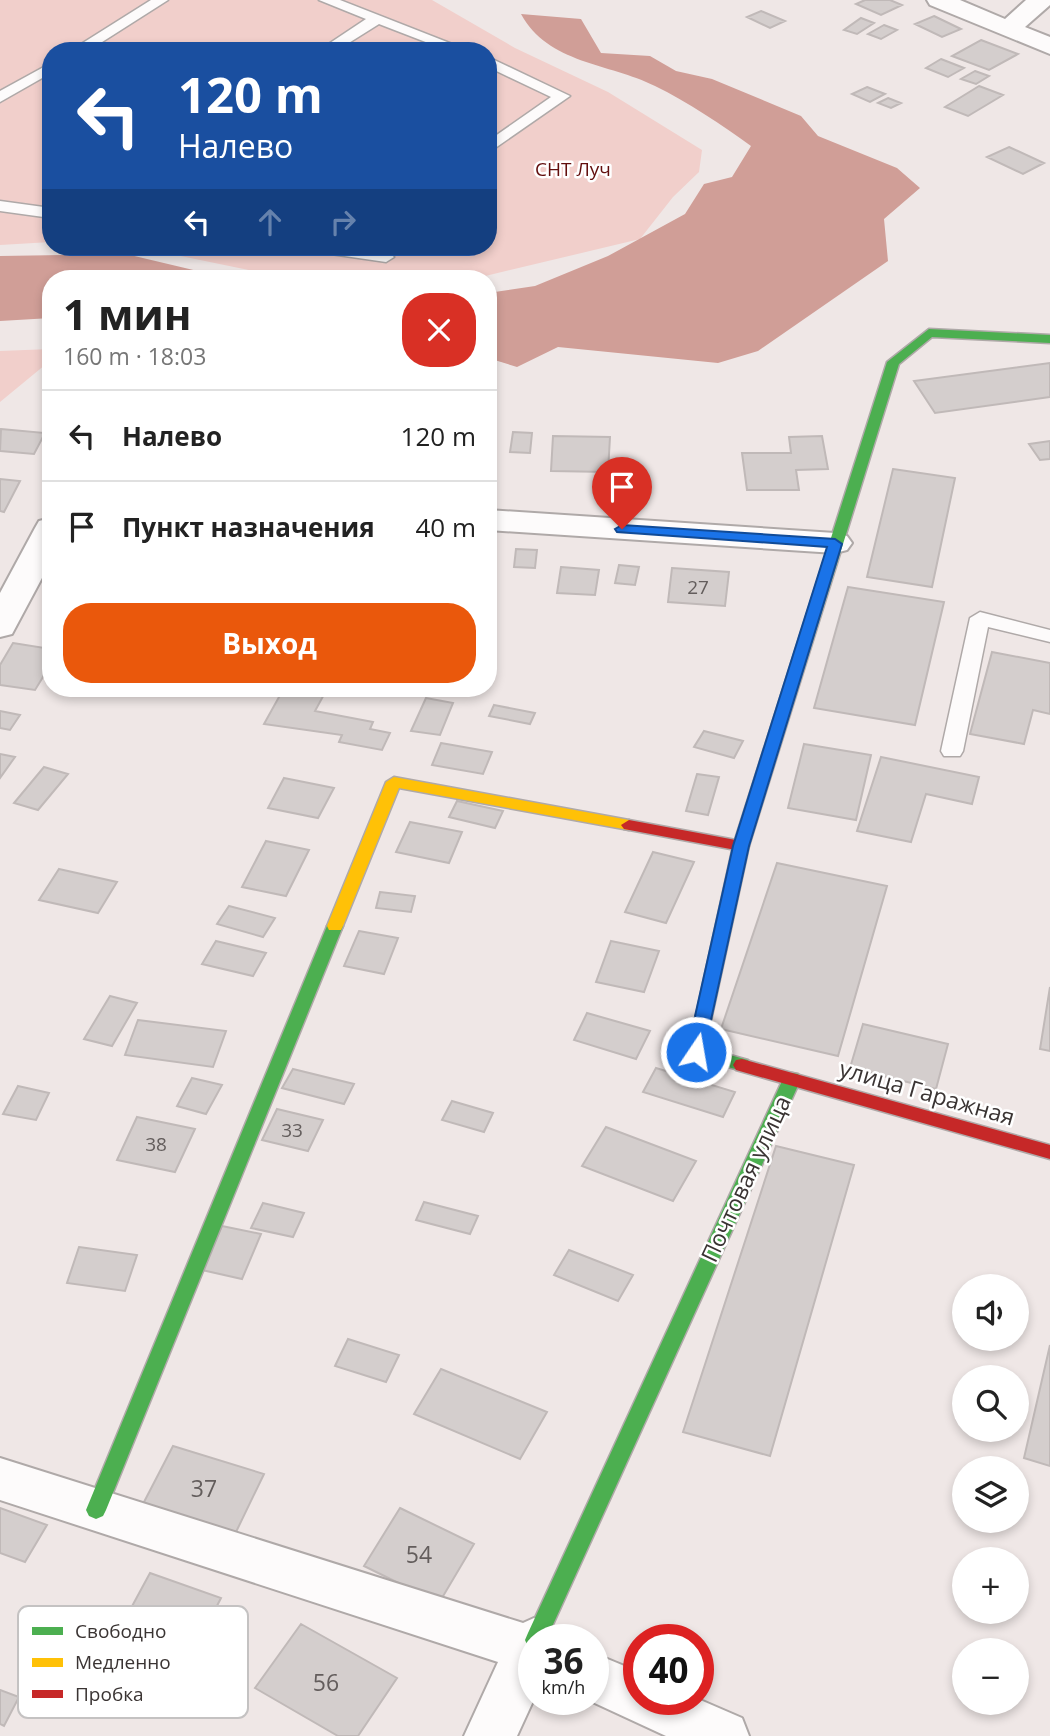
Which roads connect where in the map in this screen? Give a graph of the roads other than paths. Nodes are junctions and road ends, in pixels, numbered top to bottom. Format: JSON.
{"nodes":[{"id":1,"x":161,"y":0,"type":"edge"},
{"id":2,"x":326,"y":0,"type":"edge"},
{"id":3,"x":939,"y":0,"type":"edge"},
{"id":4,"x":1041,"y":0,"type":"edge"},
{"id":5,"x":378,"y":18,"type":"junction"},
{"id":6,"x":1008,"y":29,"type":"junction"},
{"id":7,"x":92,"y":42,"type":"edge"},
{"id":8,"x":339,"y":42,"type":"edge"},
{"id":9,"x":440,"y":42,"type":"edge"},
{"id":10,"x":1050,"y":46,"type":"edge"},
{"id":11,"x":497,"y":65,"type":"edge"},
{"id":12,"x":42,"y":72,"type":"edge"},
{"id":13,"x":0,"y":97,"type":"edge"},
{"id":14,"x":497,"y":142,"type":"edge"},
{"id":15,"x":0,"y":206,"type":"edge"},
{"id":16,"x":42,"y":212,"type":"edge"},
{"id":17,"x":381,"y":256,"type":"edge"},
{"id":18,"x":386,"y":257,"type":"dead end"},
{"id":19,"x":1050,"y":339,"type":"edge"},
{"id":20,"x":497,"y":521,"type":"edge"},
{"id":21,"x":835,"y":544,"type":"junction"},
{"id":22,"x":42,"y":545,"type":"edge"},
{"id":23,"x":0,"y":626,"type":"edge"},
{"id":24,"x":1050,"y":636,"type":"edge"},
{"id":25,"x":952,"y":751,"type":"dead end"},
{"id":26,"x":741,"y":846,"type":"junction"},
{"id":27,"x":792,"y":1079,"type":"junction"},
{"id":28,"x":1050,"y":1152,"type":"edge"},
{"id":29,"x":0,"y":1479,"type":"edge"},
{"id":30,"x":96,"y":1510,"type":"junction"},
{"id":31,"x":543,"y":1624,"type":"edge"},
{"id":32,"x":518,"y":1640,"type":"edge"},
{"id":33,"x":518,"y":1677,"type":"edge"},
{"id":34,"x":676,"y":1715,"type":"edge"},
{"id":35,"x":490,"y":1736,"type":"edge"},
{"id":36,"x":723,"y":1736,"type":"edge"}],
"edges":[{"from":1,"to":7,"type":"lane"},
{"from":2,"to":5,"type":"lane"},
{"from":3,"to":6,"type":"street"},
{"from":4,"to":6,"type":"street"},
{"from":5,"to":8,"type":"lane"},
{"from":5,"to":9,"type":"lane"},
{"from":6,"to":10,"type":"street"},
{"from":11,"to":14,"type":"lane"},
{"from":12,"to":13,"type":"lane"},
{"from":15,"to":16,"type":"lane"},
{"from":17,"to":18,"type":"lane"},
{"from":19,"to":21,"type":"street","name":"Почтовая улица"},
{"from":20,"to":21,"type":"street"},
{"from":21,"to":26,"type":"street","name":"Почтовая улица"},
{"from":22,"to":23,"type":"street"},
{"from":24,"to":25,"type":"lane"},
{"from":26,"to":27,"type":"street","name":"Почтовая улица"},
{"from":26,"to":30,"type":"street"},
{"from":27,"to":28,"type":"street","name":"улица Гаражная"},
{"from":27,"to":31,"type":"street","name":"Почтовая улица"},
{"from":29,"to":30,"type":"street"},
{"from":30,"to":32,"type":"street"},
{"from":33,"to":35,"type":"street","name":"Почтовая улица"},
{"from":34,"to":36,"type":"street"}]}
